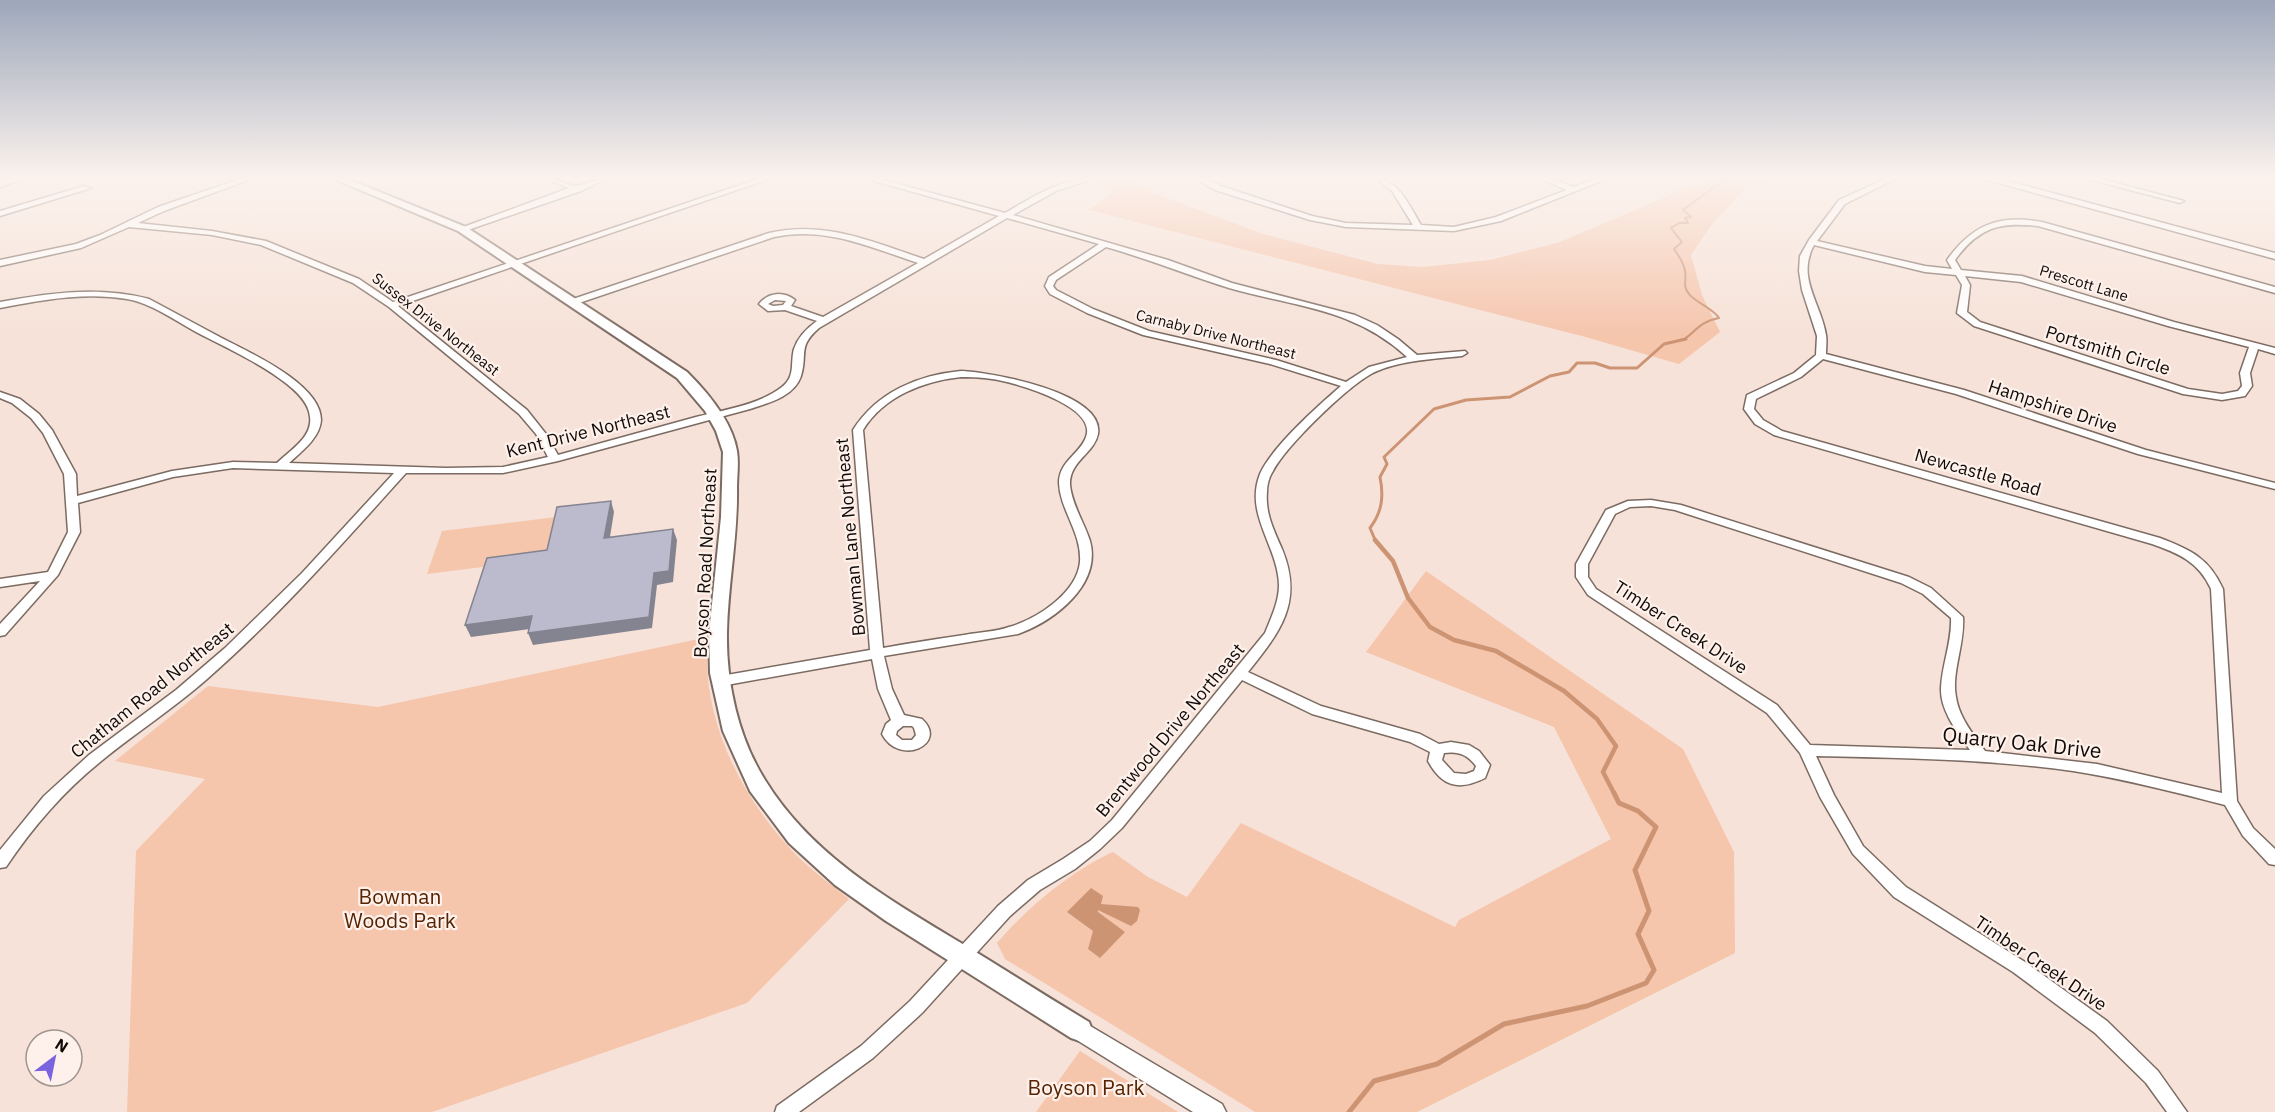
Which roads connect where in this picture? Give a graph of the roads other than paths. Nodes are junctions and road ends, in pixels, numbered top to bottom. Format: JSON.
{"nodes":[{"id":1,"x":115,"y":231,"type":"edge"},
{"id":2,"x":190,"y":231,"type":"edge"},
{"id":3,"x":465,"y":231,"type":"edge"},
{"id":4,"x":611,"y":231,"type":"edge"},
{"id":5,"x":789,"y":231,"type":"edge"},
{"id":6,"x":821,"y":231,"type":"edge"},
{"id":7,"x":979,"y":231,"type":"edge"},
{"id":8,"x":1058,"y":231,"type":"edge"},
{"id":9,"x":1820,"y":231,"type":"edge"},
{"id":10,"x":1978,"y":231,"type":"edge"},
{"id":11,"x":2064,"y":231,"type":"edge"},
{"id":12,"x":2182,"y":231,"type":"edge"},
{"id":13,"x":1812,"y":242,"type":"junction"},
{"id":14,"x":1105,"y":244,"type":"junction"},
{"id":15,"x":2275,"y":256,"type":"edge"},
{"id":16,"x":924,"y":262,"type":"junction"},
{"id":17,"x":0,"y":263,"type":"edge"},
{"id":18,"x":516,"y":263,"type":"junction"},
{"id":19,"x":1958,"y":272,"type":"junction"},
{"id":20,"x":2275,"y":290,"type":"edge"},
{"id":21,"x":573,"y":302,"type":"junction"},
{"id":22,"x":0,"y":305,"type":"edge"},
{"id":23,"x":392,"y":305,"type":"junction"},
{"id":24,"x":786,"y":307,"type":"dead end"},
{"id":25,"x":824,"y":320,"type":"junction"},
{"id":26,"x":2254,"y":346,"type":"junction"},
{"id":27,"x":2275,"y":351,"type":"edge"},
{"id":28,"x":1462,"y":353,"type":"dead end"},
{"id":29,"x":1821,"y":356,"type":"junction"},
{"id":30,"x":1415,"y":359,"type":"junction"},
{"id":31,"x":1347,"y":386,"type":"junction"},
{"id":32,"x":0,"y":395,"type":"edge"},
{"id":33,"x":714,"y":416,"type":"junction"},
{"id":34,"x":554,"y":459,"type":"junction"},
{"id":35,"x":280,"y":466,"type":"junction"},
{"id":36,"x":403,"y":470,"type":"junction"},
{"id":37,"x":2275,"y":486,"type":"edge"},
{"id":38,"x":73,"y":501,"type":"junction"},
{"id":39,"x":52,"y":575,"type":"junction"},
{"id":40,"x":0,"y":583,"type":"edge"},
{"id":41,"x":0,"y":632,"type":"edge"},
{"id":42,"x":877,"y":653,"type":"junction"},
{"id":43,"x":1241,"y":674,"type":"junction"},
{"id":44,"x":721,"y":681,"type":"junction"},
{"id":45,"x":899,"y":721,"type":"dead end"},
{"id":46,"x":1438,"y":750,"type":"dead end"},
{"id":47,"x":1806,"y":750,"type":"junction"},
{"id":48,"x":1981,"y":756,"type":"junction"},
{"id":49,"x":2230,"y":801,"type":"junction"},
{"id":50,"x":2275,"y":859,"type":"edge"},
{"id":51,"x":0,"y":862,"type":"edge"},
{"id":52,"x":962,"y":957,"type":"junction"},
{"id":53,"x":1080,"y":1030,"type":"joint"},
{"id":54,"x":784,"y":1112,"type":"edge"},
{"id":55,"x":1214,"y":1112,"type":"edge"},
{"id":56,"x":2178,"y":1112,"type":"edge"}],
"edges":[{"from":1,"to":17,"type":"street"},
{"from":2,"to":23,"type":"street","name":"Sussex Drive Northeast"},
{"from":3,"to":18,"type":"main road","name":"Boyson Road Northeast"},
{"from":4,"to":18,"type":"street"},
{"from":5,"to":21,"type":"street"},
{"from":6,"to":16,"type":"street"},
{"from":7,"to":16,"type":"street","name":"Kent Drive Northeast"},
{"from":8,"to":14,"type":"street"},
{"from":9,"to":13,"type":"street"},
{"from":10,"to":19,"type":"street"},
{"from":11,"to":20,"type":"street"},
{"from":12,"to":15,"type":"street"},
{"from":13,"to":19,"type":"street","name":"Prescott Lane"},
{"from":13,"to":29,"type":"street"},
{"from":14,"to":30,"type":"street"},
{"from":14,"to":31,"type":"street","name":"Carnaby Drive Northeast"},
{"from":16,"to":25,"type":"street","name":"Kent Drive Northeast"},
{"from":18,"to":21,"type":"main road","name":"Boyson Road Northeast"},
{"from":18,"to":23,"type":"street"},
{"from":19,"to":26,"type":"street","name":"Prescott Lane"},
{"from":19,"to":26,"type":"street","name":"Portsmith Circle"},
{"from":21,"to":33,"type":"main road","name":"Boyson Road Northeast"},
{"from":22,"to":35,"type":"street"},
{"from":23,"to":34,"type":"street","name":"Sussex Drive Northeast"},
{"from":24,"to":25,"type":"street"},
{"from":25,"to":33,"type":"street","name":"Kent Drive Northeast"},
{"from":26,"to":27,"type":"street","name":"Prescott Lane"},
{"from":28,"to":30,"type":"street","name":"Brentwood Drive Northeast"},
{"from":29,"to":37,"type":"street","name":"Hampshire Drive"},
{"from":29,"to":49,"type":"street","name":"Newcastle Road"},
{"from":30,"to":31,"type":"street","name":"Brentwood Drive Northeast"},
{"from":31,"to":43,"type":"street","name":"Brentwood Drive Northeast"},
{"from":32,"to":38,"type":"street"},
{"from":33,"to":34,"type":"street","name":"Kent Drive Northeast"},
{"from":33,"to":44,"type":"main road","name":"Boyson Road Northeast"},
{"from":34,"to":36,"type":"street","name":"Kent Drive Northeast"},
{"from":35,"to":36,"type":"street","name":"Kent Drive Northeast"},
{"from":35,"to":38,"type":"street","name":"Kent Drive Northeast"},
{"from":36,"to":51,"type":"street","name":"Chatham Road Northeast"},
{"from":38,"to":39,"type":"street"},
{"from":39,"to":40,"type":"street"},
{"from":39,"to":41,"type":"street"},
{"from":42,"to":42,"type":"street","name":"Bowman Lane Northeast"},
{"from":42,"to":44,"type":"street","name":"Bowman Lane Northeast"},
{"from":42,"to":45,"type":"street"},
{"from":43,"to":46,"type":"street"},
{"from":43,"to":52,"type":"street","name":"Brentwood Drive Northeast"},
{"from":44,"to":52,"type":"main road","name":"Boyson Road Northeast"},
{"from":47,"to":48,"type":"street","name":"Quarry Oak Drive"},
{"from":47,"to":48,"type":"street","name":"Timber Creek Drive"},
{"from":47,"to":56,"type":"street","name":"Timber Creek Drive"},
{"from":48,"to":49,"type":"street","name":"Quarry Oak Drive"},
{"from":49,"to":50,"type":"street","name":"Newcastle Road"},
{"from":52,"to":53,"type":"main road","name":"Boyson Road Northeast"},
{"from":52,"to":54,"type":"street","name":"Brentwood Drive Northeast"},
{"from":53,"to":55,"type":"street"}]}
